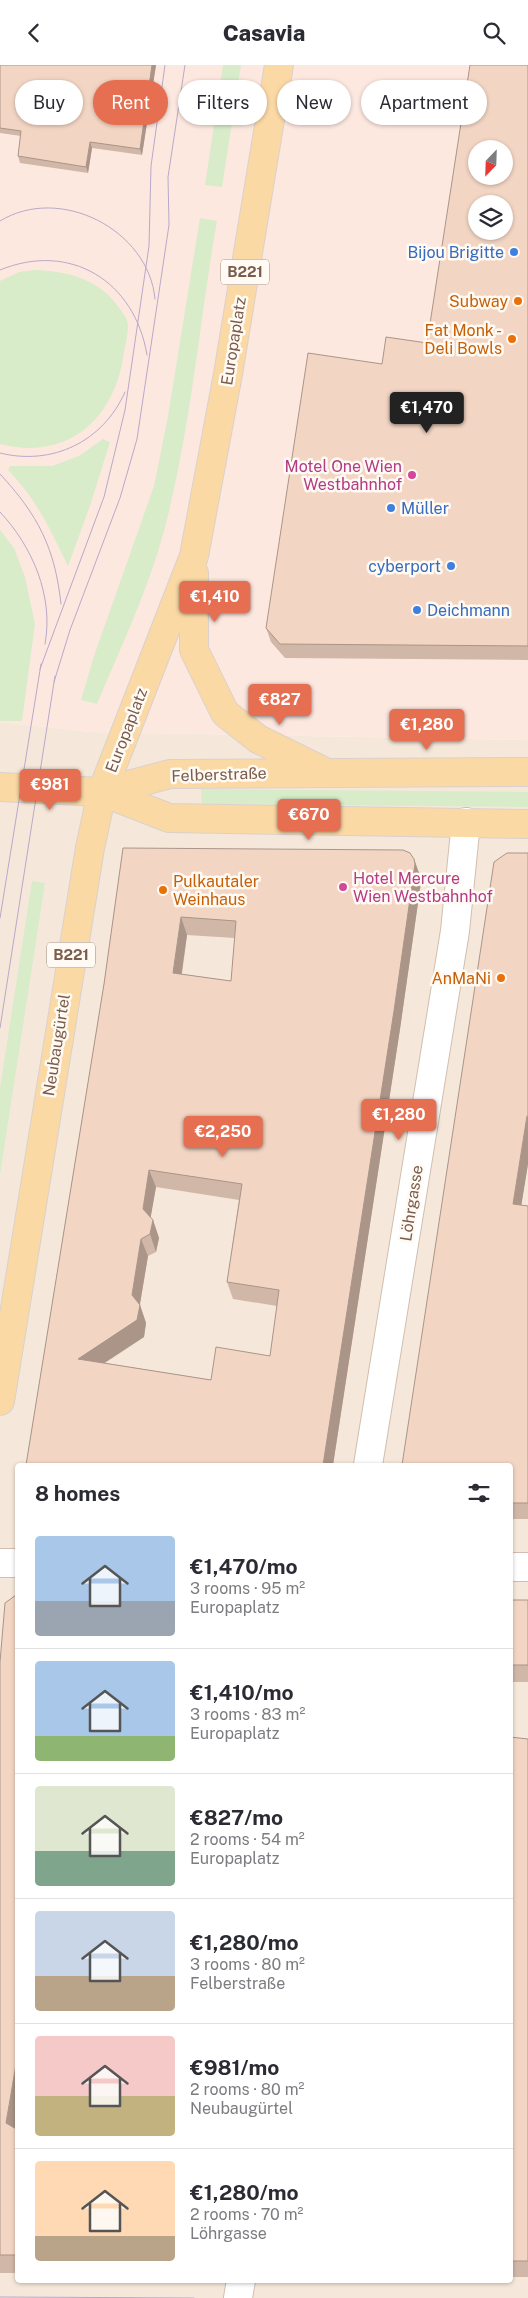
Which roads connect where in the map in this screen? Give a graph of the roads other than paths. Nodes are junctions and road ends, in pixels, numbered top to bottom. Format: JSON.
{"nodes":[{"id":1,"x":279,"y":65,"type":"edge"},
{"id":2,"x":194,"y":557,"type":"junction"},
{"id":3,"x":326,"y":772,"type":"junction"},
{"id":4,"x":528,"y":772,"type":"edge"},
{"id":5,"x":0,"y":787,"type":"edge"},
{"id":6,"x":102,"y":792,"type":"junction"},
{"id":7,"x":466,"y":822,"type":"junction"},
{"id":8,"x":528,"y":824,"type":"edge"},
{"id":9,"x":0,"y":1401,"type":"edge"},
{"id":10,"x":368,"y":1463,"type":"edge"},
{"id":11,"x":0,"y":1563,"type":"edge"},
{"id":12,"x":15,"y":1563,"type":"edge"},
{"id":13,"x":513,"y":1567,"type":"edge"},
{"id":14,"x":528,"y":1567,"type":"edge"},
{"id":15,"x":240,"y":2283,"type":"edge"},
{"id":16,"x":238,"y":2298,"type":"edge"}],
"edges":[{"from":1,"to":2,"type":"main road","name":"Europaplatz","number":"B221"},
{"from":2,"to":3,"type":"main road","name":"Europaplatz"},
{"from":2,"to":6,"type":"main road","name":"Europaplatz","number":"B221"},
{"from":3,"to":4,"type":"main road","name":"Felberstraße"},
{"from":3,"to":6,"type":"main road","name":"Felberstraße"},
{"from":5,"to":6,"type":"main road"},
{"from":6,"to":7,"type":"main road"},
{"from":6,"to":9,"type":"main road","name":"Neubaugürtel","number":"B221"},
{"from":7,"to":8,"type":"main road"},
{"from":7,"to":10,"type":"street","name":"Löhrgasse"},
{"from":11,"to":12,"type":"street"},
{"from":13,"to":14,"type":"street"},
{"from":15,"to":16,"type":"street"}]}
